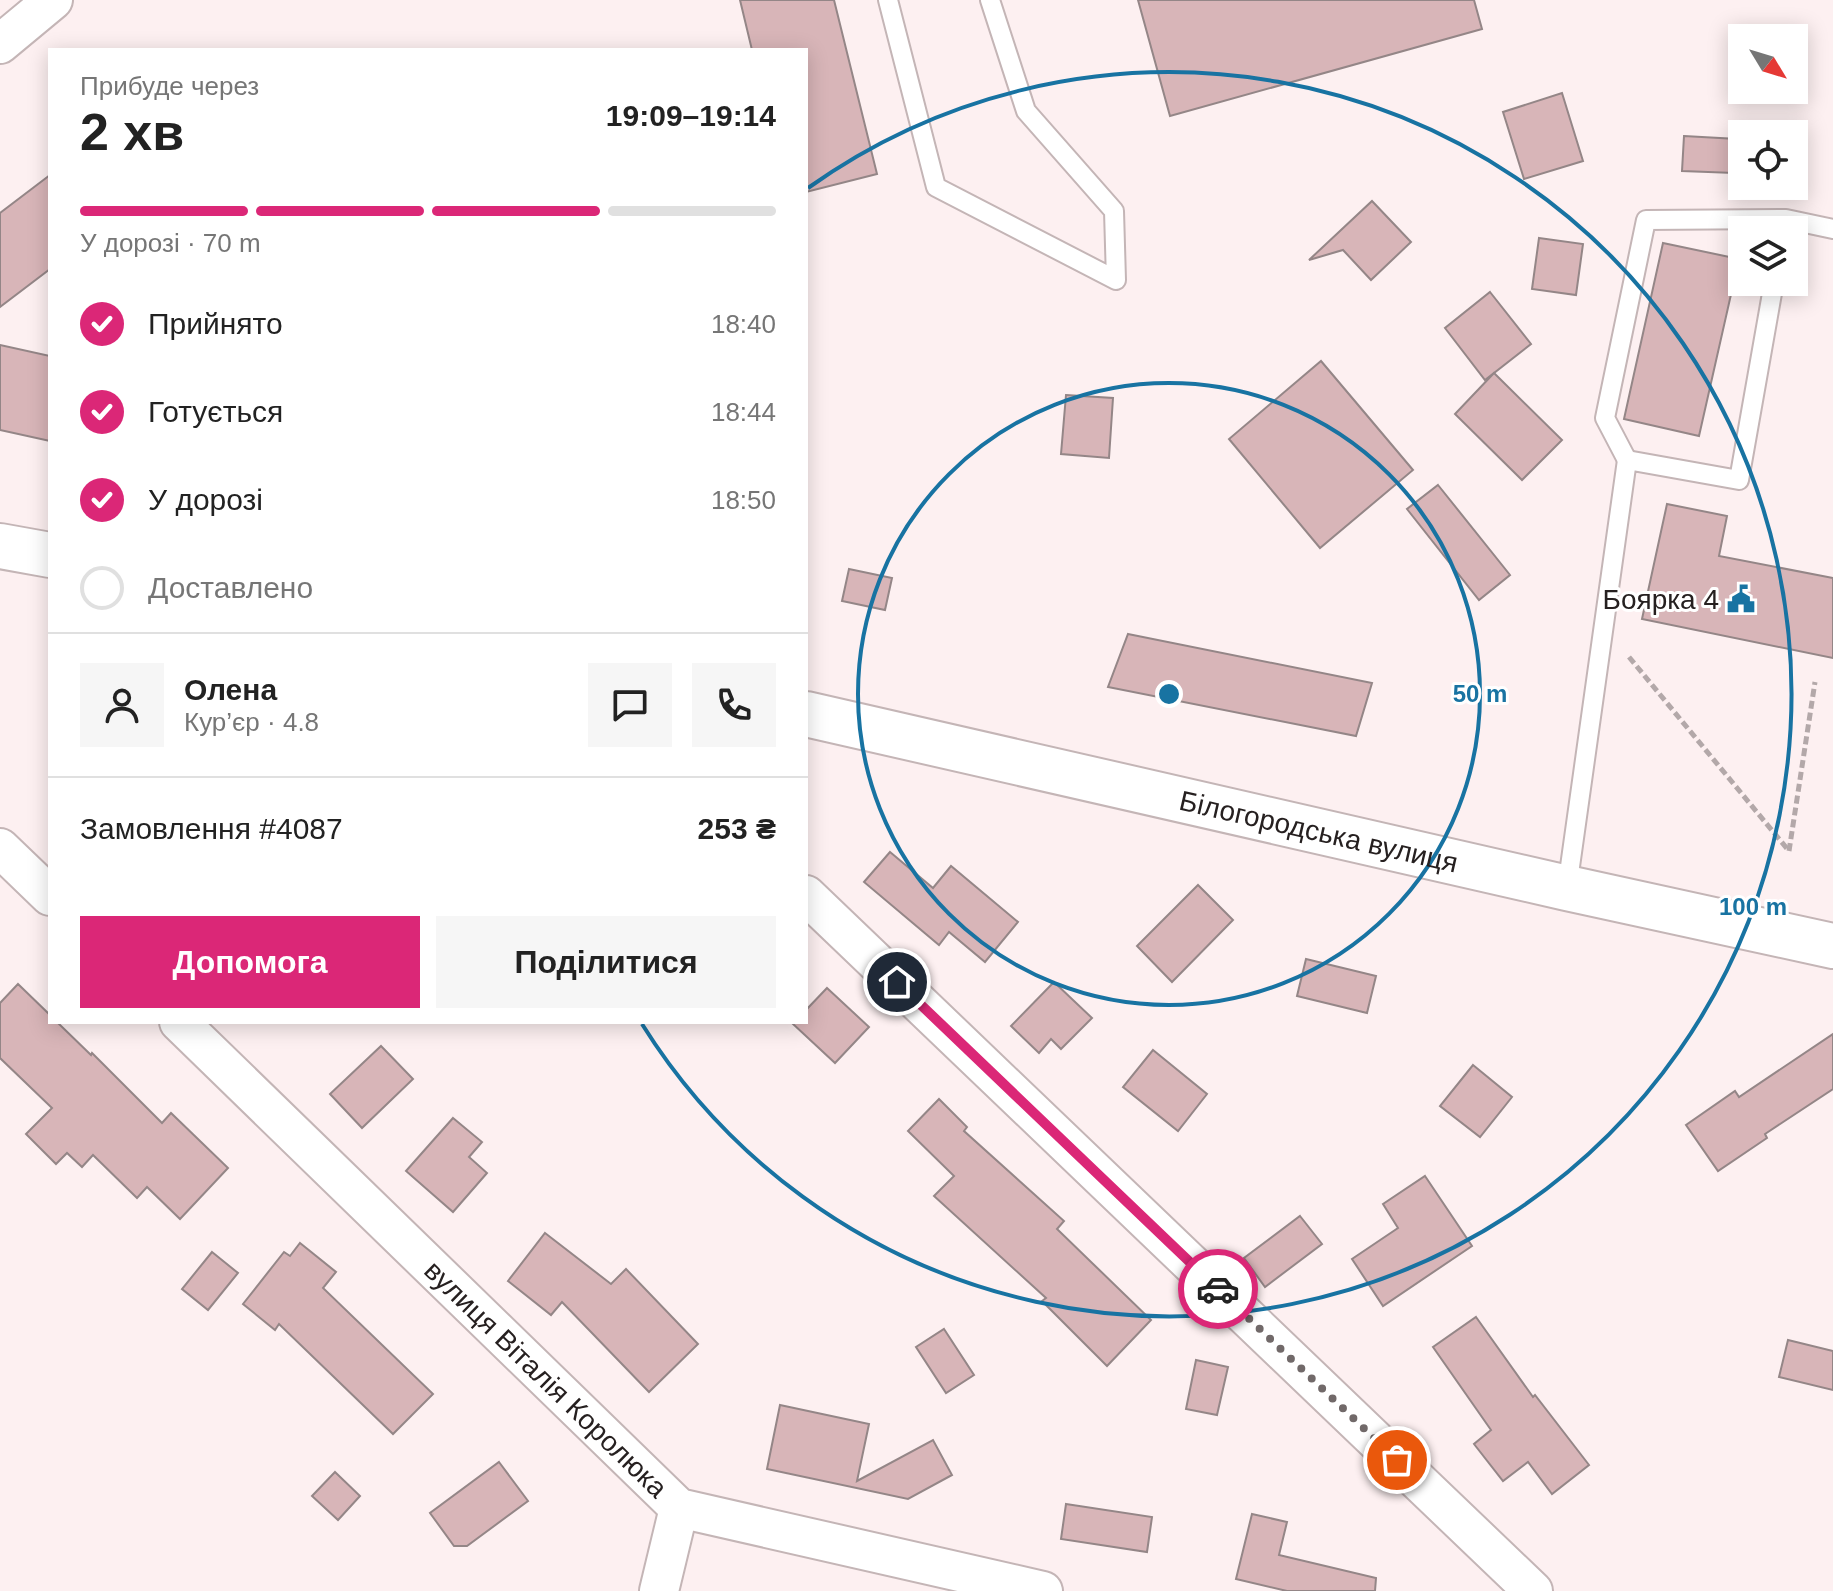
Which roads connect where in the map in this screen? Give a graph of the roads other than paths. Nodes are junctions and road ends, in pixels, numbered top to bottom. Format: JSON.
{"nodes":[{"id":1,"x":53,"y":0,"type":"edge"},
{"id":2,"x":888,"y":0,"type":"edge"},
{"id":3,"x":990,"y":0,"type":"edge"},
{"id":4,"x":0,"y":44,"type":"edge"},
{"id":5,"x":1728,"y":222,"type":"edge"},
{"id":6,"x":1808,"y":226,"type":"edge"},
{"id":7,"x":1833,"y":229,"type":"edge"},
{"id":8,"x":1772,"y":296,"type":"edge"},
{"id":9,"x":1627,"y":460,"type":"junction"},
{"id":10,"x":0,"y":546,"type":"edge"},
{"id":11,"x":48,"y":555,"type":"edge"},
{"id":12,"x":808,"y":714,"type":"edge"},
{"id":13,"x":0,"y":848,"type":"edge"},
{"id":14,"x":1567,"y":888,"type":"junction"},
{"id":15,"x":48,"y":894,"type":"edge"},
{"id":16,"x":808,"y":897,"type":"edge"},
{"id":17,"x":1833,"y":946,"type":"edge"},
{"id":18,"x":181,"y":1024,"type":"edge"},
{"id":19,"x":679,"y":1508,"type":"junction"},
{"id":20,"x":659,"y":1591,"type":"edge"},
{"id":21,"x":1043,"y":1591,"type":"edge"},
{"id":22,"x":1533,"y":1591,"type":"edge"}],
"edges":[{"from":1,"to":4,"type":"street"},
{"from":2,"to":3,"type":"lane"},
{"from":5,"to":9,"type":"lane"},
{"from":6,"to":7,"type":"lane"},
{"from":8,"to":9,"type":"lane"},
{"from":9,"to":14,"type":"lane"},
{"from":10,"to":11,"type":"street"},
{"from":12,"to":14,"type":"street","name":"Білогородська вулиця"},
{"from":13,"to":15,"type":"street"},
{"from":14,"to":17,"type":"street","name":"Білогородська вулиця"},
{"from":16,"to":22,"type":"street"},
{"from":18,"to":19,"type":"street","name":"вулиця Віталія Королюка"},
{"from":19,"to":20,"type":"street"},
{"from":19,"to":21,"type":"street","name":"вулиця Віталія Королюка"}]}
